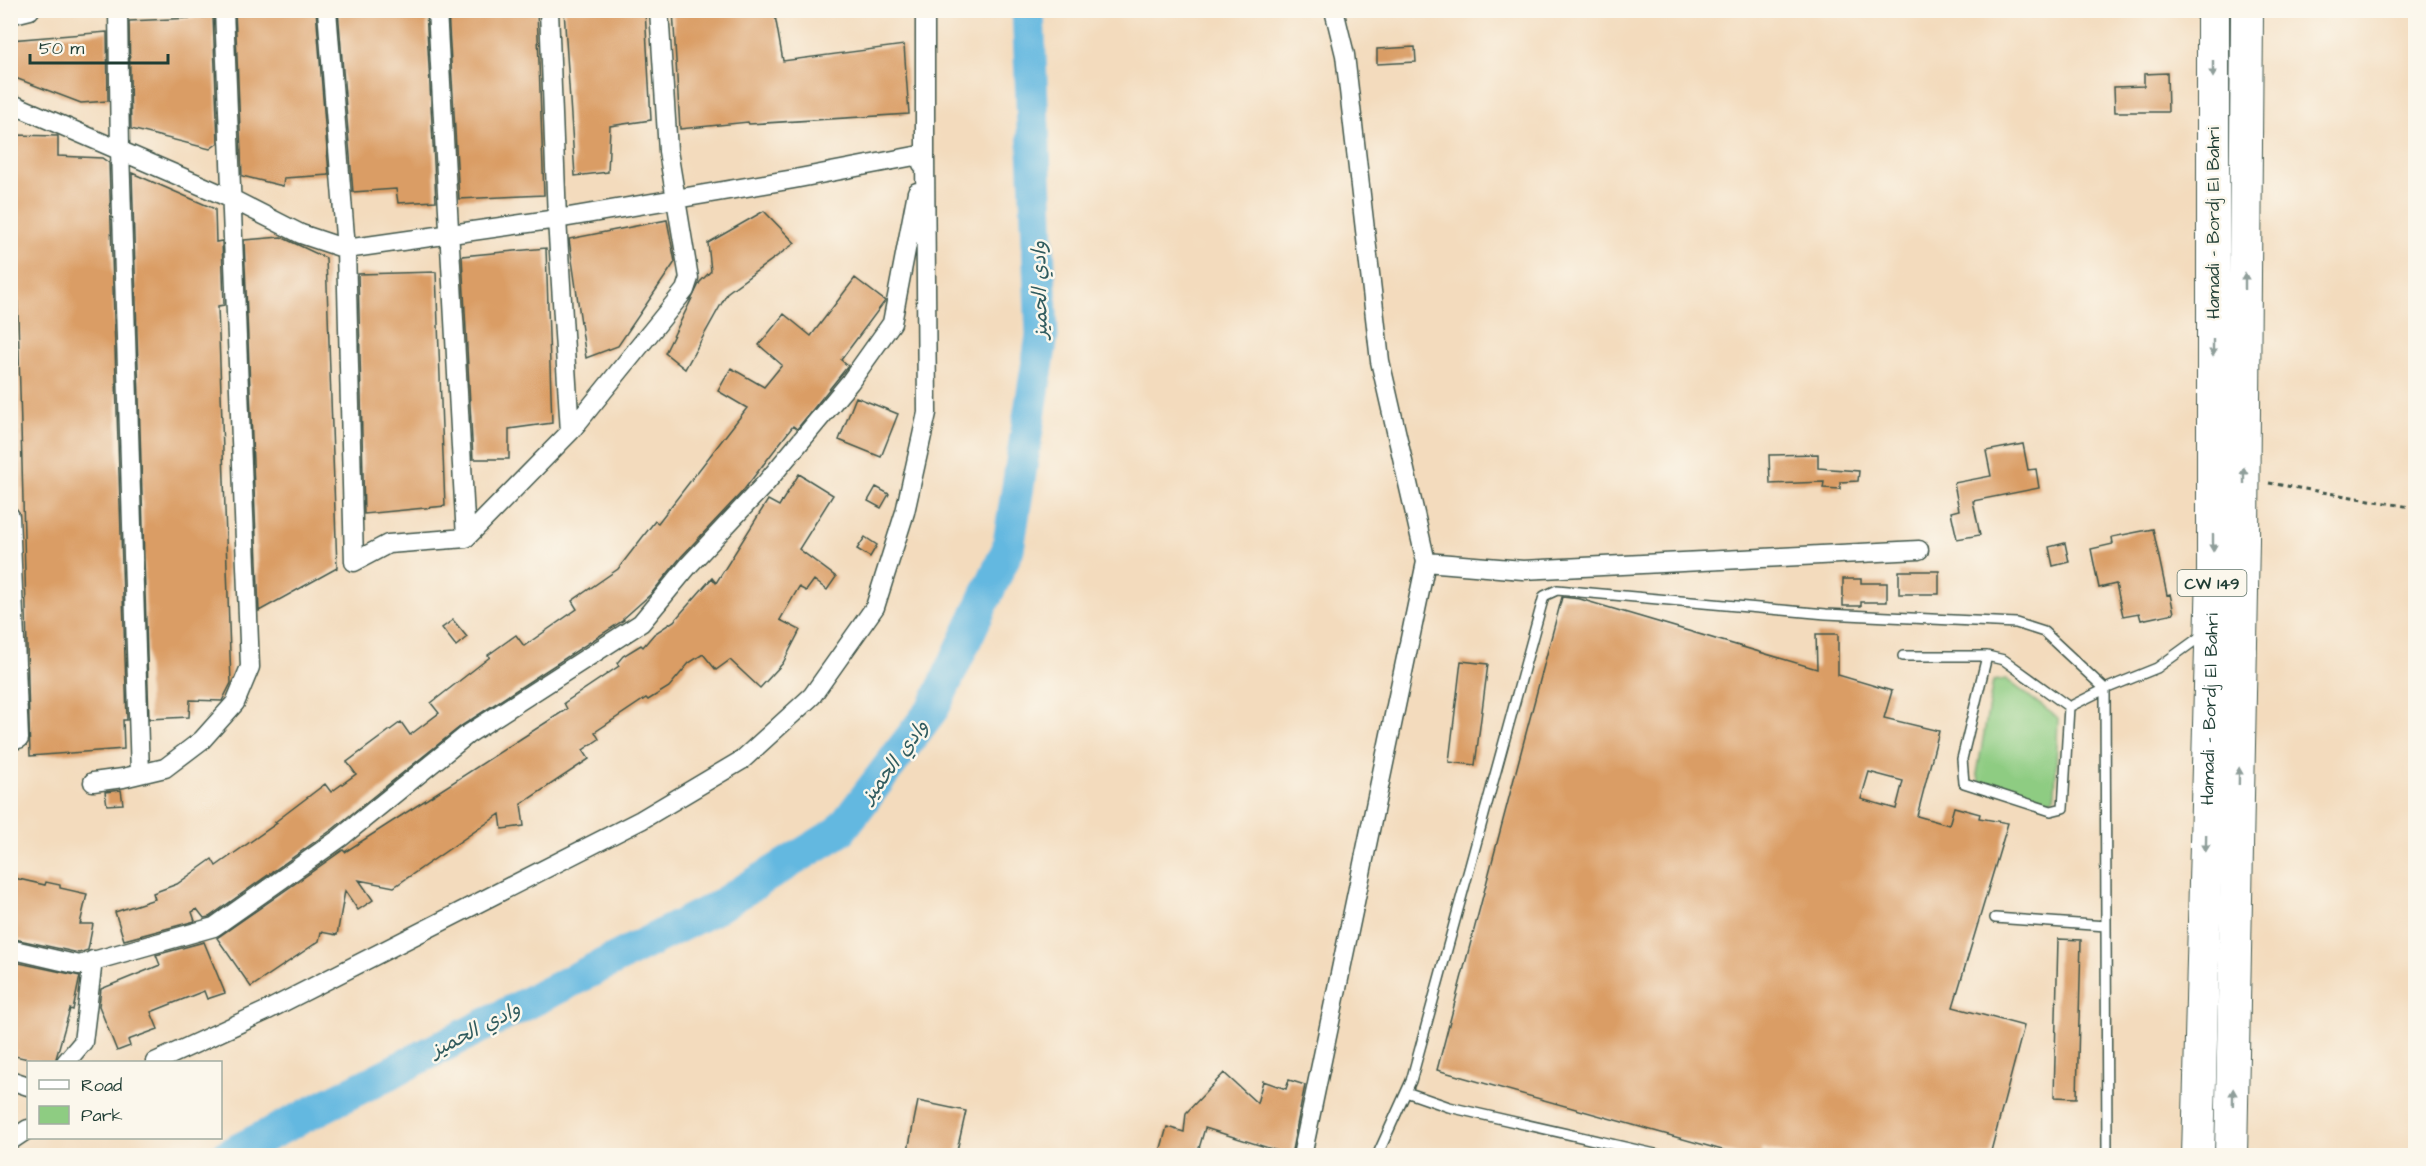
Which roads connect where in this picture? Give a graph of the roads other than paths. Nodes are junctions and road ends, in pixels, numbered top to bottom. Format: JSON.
{"nodes":[{"id":1,"x":30,"y":10,"type":"edge"},
{"id":2,"x":118,"y":10,"type":"edge"},
{"id":3,"x":224,"y":10,"type":"edge"},
{"id":4,"x":327,"y":10,"type":"edge"},
{"id":5,"x":437,"y":10,"type":"edge"},
{"id":6,"x":549,"y":10,"type":"edge"},
{"id":7,"x":659,"y":10,"type":"edge"},
{"id":8,"x":925,"y":10,"type":"edge"},
{"id":9,"x":1334,"y":10,"type":"edge"},
{"id":10,"x":2213,"y":10,"type":"edge"},
{"id":11,"x":2247,"y":10,"type":"edge"},
{"id":12,"x":10,"y":15,"type":"edge"},
{"id":13,"x":10,"y":103,"type":"edge"},
{"id":14,"x":120,"y":150,"type":"junction"},
{"id":15,"x":924,"y":154,"type":"junction"},
{"id":16,"x":230,"y":198,"type":"junction"},
{"id":17,"x":675,"y":198,"type":"junction"},
{"id":18,"x":557,"y":219,"type":"junction"},
{"id":19,"x":449,"y":236,"type":"junction"},
{"id":20,"x":346,"y":249,"type":"junction"},
{"id":21,"x":570,"y":432,"type":"junction"},
{"id":22,"x":10,"y":516,"type":"edge"},
{"id":23,"x":466,"y":538,"type":"junction"},
{"id":24,"x":1919,"y":550,"type":"dead end"},
{"id":25,"x":1426,"y":562,"type":"junction"},
{"id":26,"x":2211,"y":629,"type":"junction"},
{"id":27,"x":1904,"y":656,"type":"dead end"},
{"id":28,"x":1987,"y":656,"type":"junction"},
{"id":29,"x":2105,"y":689,"type":"junction"},
{"id":30,"x":2068,"y":707,"type":"junction"},
{"id":31,"x":10,"y":737,"type":"edge"},
{"id":32,"x":140,"y":774,"type":"junction"},
{"id":33,"x":93,"y":782,"type":"dead end"},
{"id":34,"x":1995,"y":918,"type":"dead end"},
{"id":35,"x":2106,"y":926,"type":"junction"},
{"id":36,"x":10,"y":949,"type":"edge"},
{"id":37,"x":93,"y":960,"type":"junction"},
{"id":38,"x":67,"y":1061,"type":"edge"},
{"id":39,"x":156,"y":1061,"type":"edge"},
{"id":40,"x":27,"y":1073,"type":"edge"},
{"id":41,"x":10,"y":1076,"type":"edge"},
{"id":42,"x":10,"y":1080,"type":"edge"},
{"id":43,"x":27,"y":1086,"type":"edge"},
{"id":44,"x":1406,"y":1092,"type":"junction"},
{"id":45,"x":27,"y":1131,"type":"edge"},
{"id":46,"x":10,"y":1141,"type":"edge"},
{"id":47,"x":1302,"y":1155,"type":"edge"},
{"id":48,"x":1377,"y":1155,"type":"edge"},
{"id":49,"x":1664,"y":1155,"type":"edge"},
{"id":50,"x":2106,"y":1155,"type":"edge"},
{"id":51,"x":2198,"y":1155,"type":"edge"},
{"id":52,"x":2231,"y":1155,"type":"edge"}],
"edges":[{"from":1,"to":12,"type":"street"},
{"from":2,"to":14,"type":"street"},
{"from":3,"to":16,"type":"street"},
{"from":4,"to":20,"type":"street"},
{"from":5,"to":19,"type":"street"},
{"from":6,"to":18,"type":"street"},
{"from":7,"to":17,"type":"street"},
{"from":8,"to":15,"type":"street"},
{"from":9,"to":25,"type":"street"},
{"from":10,"to":26,"type":"highway","name":"Hamadi - Bordj El Bahri","number":"CW 149","one_way":true},
{"from":52,"to":11,"type":"highway","name":"Hamadi - Bordj El Bahri","number":"CW 149","one_way":true},
{"from":13,"to":14,"type":"street"},
{"from":14,"to":16,"type":"street"},
{"from":14,"to":32,"type":"street"},
{"from":15,"to":17,"type":"street"},
{"from":15,"to":37,"type":"street"},
{"from":15,"to":39,"type":"street"},
{"from":16,"to":20,"type":"street"},
{"from":16,"to":32,"type":"street"},
{"from":17,"to":18,"type":"street"},
{"from":17,"to":21,"type":"street"},
{"from":18,"to":19,"type":"street"},
{"from":18,"to":21,"type":"street"},
{"from":19,"to":20,"type":"street"},
{"from":19,"to":23,"type":"street"},
{"from":20,"to":23,"type":"street"},
{"from":21,"to":23,"type":"street"},
{"from":22,"to":31,"type":"street"},
{"from":24,"to":25,"type":"street"},
{"from":25,"to":47,"type":"street"},
{"from":26,"to":29,"type":"lane"},
{"from":26,"to":51,"type":"highway","name":"Hamadi - Bordj El Bahri","number":"CW 149","one_way":true},
{"from":27,"to":28,"type":"lane"},
{"from":28,"to":30,"type":"lane"},
{"from":28,"to":30,"type":"lane"},
{"from":29,"to":30,"type":"lane"},
{"from":29,"to":35,"type":"lane"},
{"from":29,"to":44,"type":"lane"},
{"from":32,"to":33,"type":"street"},
{"from":34,"to":35,"type":"lane"},
{"from":35,"to":50,"type":"lane"},
{"from":36,"to":37,"type":"street"},
{"from":37,"to":38,"type":"street"},
{"from":40,"to":41,"type":"street"},
{"from":42,"to":43,"type":"street"},
{"from":44,"to":48,"type":"lane"},
{"from":44,"to":49,"type":"lane"},
{"from":45,"to":46,"type":"street"}]}
